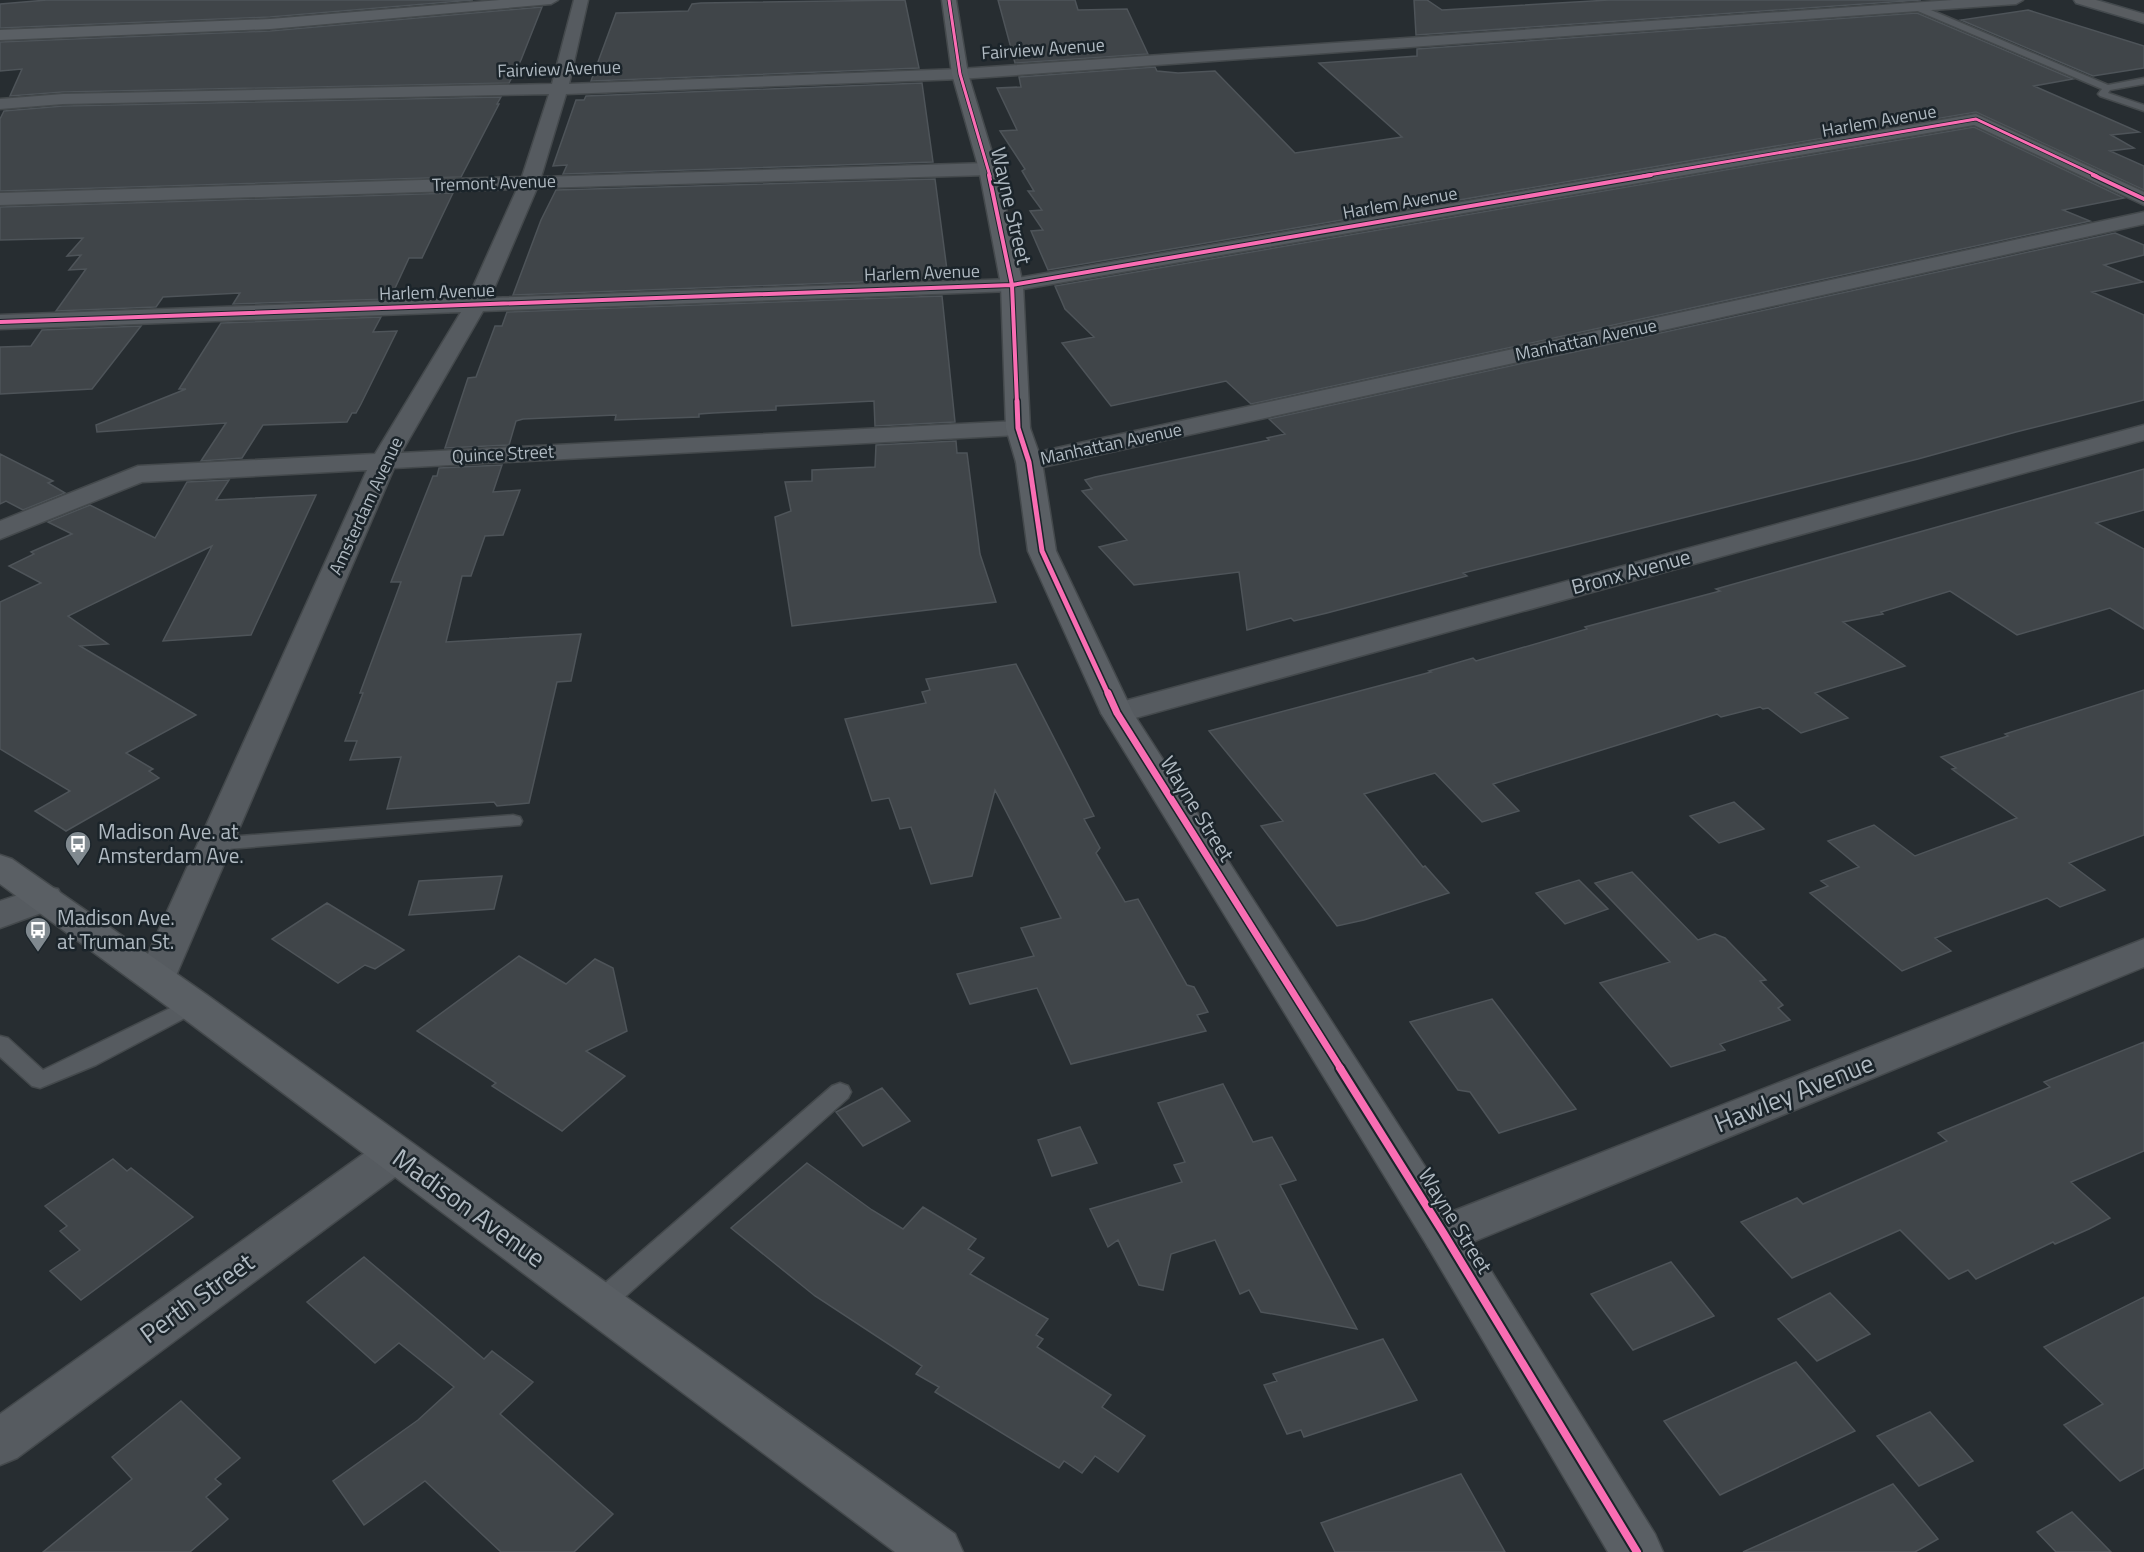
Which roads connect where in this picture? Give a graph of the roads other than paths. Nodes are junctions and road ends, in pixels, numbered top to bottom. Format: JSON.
{"nodes":[{"id":1,"x":551,"y":0,"type":"edge"},
{"id":2,"x":581,"y":0,"type":"edge"},
{"id":3,"x":949,"y":0,"type":"edge"},
{"id":4,"x":2016,"y":0,"type":"edge"},
{"id":5,"x":2081,"y":0,"type":"edge"},
{"id":6,"x":2110,"y":0,"type":"edge"},
{"id":7,"x":1916,"y":7,"type":"junction"},
{"id":8,"x":2144,"y":10,"type":"edge"},
{"id":9,"x":2144,"y":19,"type":"edge"},
{"id":10,"x":0,"y":35,"type":"edge"},
{"id":11,"x":960,"y":74,"type":"junction"},
{"id":12,"x":2144,"y":81,"type":"edge"},
{"id":13,"x":2107,"y":88,"type":"junction"},
{"id":14,"x":559,"y":89,"type":"junction"},
{"id":15,"x":0,"y":104,"type":"edge"},
{"id":16,"x":2144,"y":108,"type":"edge"},
{"id":17,"x":988,"y":169,"type":"junction"},
{"id":18,"x":530,"y":182,"type":"junction"},
{"id":19,"x":0,"y":199,"type":"edge"},
{"id":20,"x":2144,"y":199,"type":"edge"},
{"id":21,"x":2144,"y":218,"type":"edge"},
{"id":22,"x":1012,"y":285,"type":"junction"},
{"id":23,"x":475,"y":306,"type":"junction"},
{"id":24,"x":0,"y":322,"type":"edge"},
{"id":25,"x":1018,"y":428,"type":"junction"},
{"id":26,"x":2144,"y":432,"type":"edge"},
{"id":27,"x":385,"y":459,"type":"junction"},
{"id":28,"x":1029,"y":462,"type":"junction"},
{"id":29,"x":0,"y":531,"type":"edge"},
{"id":30,"x":1118,"y":713,"type":"junction"},
{"id":31,"x":513,"y":821,"type":"dead end"},
{"id":32,"x":215,"y":844,"type":"junction"},
{"id":33,"x":0,"y":867,"type":"edge"},
{"id":34,"x":45,"y":898,"type":"junction"},
{"id":35,"x":0,"y":915,"type":"edge"},
{"id":36,"x":2144,"y":952,"type":"edge"},
{"id":37,"x":156,"y":978,"type":"junction"},
{"id":38,"x":193,"y":1005,"type":"junction"},
{"id":39,"x":0,"y":1044,"type":"edge"},
{"id":40,"x":840,"y":1092,"type":"dead end"},
{"id":41,"x":395,"y":1154,"type":"junction"},
{"id":42,"x":1444,"y":1234,"type":"junction"},
{"id":43,"x":599,"y":1304,"type":"junction"},
{"id":44,"x":0,"y":1442,"type":"edge"},
{"id":45,"x":937,"y":1552,"type":"edge"},
{"id":46,"x":1637,"y":1552,"type":"edge"}],
"edges":[{"from":1,"to":10,"type":"street"},
{"from":2,"to":14,"type":"street","name":"Amsterdam Avenue"},
{"from":3,"to":11,"type":"street","name":"Wayne Street"},
{"from":4,"to":7,"type":"street","name":"Fairview Avenue"},
{"from":5,"to":9,"type":"main road"},
{"from":6,"to":8,"type":"main road"},
{"from":7,"to":11,"type":"street","name":"Fairview Avenue"},
{"from":7,"to":13,"type":"lane"},
{"from":11,"to":14,"type":"street","name":"Fairview Avenue"},
{"from":11,"to":17,"type":"street","name":"Wayne Street"},
{"from":12,"to":13,"type":"lane"},
{"from":13,"to":16,"type":"lane"},
{"from":14,"to":15,"type":"street","name":"Fairview Avenue"},
{"from":14,"to":18,"type":"street","name":"Amsterdam Avenue"},
{"from":17,"to":18,"type":"street","name":"Tremont Avenue"},
{"from":17,"to":22,"type":"street","name":"Wayne Street"},
{"from":18,"to":19,"type":"street","name":"Tremont Avenue"},
{"from":18,"to":23,"type":"street","name":"Amsterdam Avenue"},
{"from":20,"to":22,"type":"street","name":"Harlem Avenue"},
{"from":21,"to":28,"type":"street","name":"Manhattan Avenue"},
{"from":22,"to":23,"type":"street","name":"Harlem Avenue"},
{"from":22,"to":25,"type":"street","name":"Wayne Street"},
{"from":23,"to":24,"type":"street","name":"Harlem Avenue"},
{"from":23,"to":27,"type":"street","name":"Amsterdam Avenue"},
{"from":25,"to":27,"type":"street","name":"Quince Street"},
{"from":25,"to":28,"type":"street","name":"Wayne Street"},
{"from":26,"to":30,"type":"street","name":"Bronx Avenue"},
{"from":27,"to":29,"type":"street","name":"Quince Street"},
{"from":27,"to":32,"type":"street","name":"Amsterdam Avenue"},
{"from":28,"to":30,"type":"street","name":"Wayne Street"},
{"from":30,"to":42,"type":"street","name":"Wayne Street"},
{"from":31,"to":32,"type":"lane"},
{"from":32,"to":37,"type":"street","name":"Amsterdam Avenue"},
{"from":33,"to":34,"type":"street","name":"Madison Avenue"},
{"from":34,"to":35,"type":"street"},
{"from":34,"to":37,"type":"street","name":"Madison Avenue"},
{"from":36,"to":42,"type":"street","name":"Hawley Avenue"},
{"from":37,"to":38,"type":"street","name":"Madison Avenue"},
{"from":38,"to":39,"type":"lane"},
{"from":38,"to":41,"type":"street","name":"Madison Avenue"},
{"from":40,"to":43,"type":"lane"},
{"from":41,"to":43,"type":"street","name":"Madison Avenue"},
{"from":41,"to":44,"type":"street","name":"Perth Street"},
{"from":42,"to":46,"type":"street","name":"Wayne Street"},
{"from":43,"to":45,"type":"street","name":"Madison Avenue"}]}
